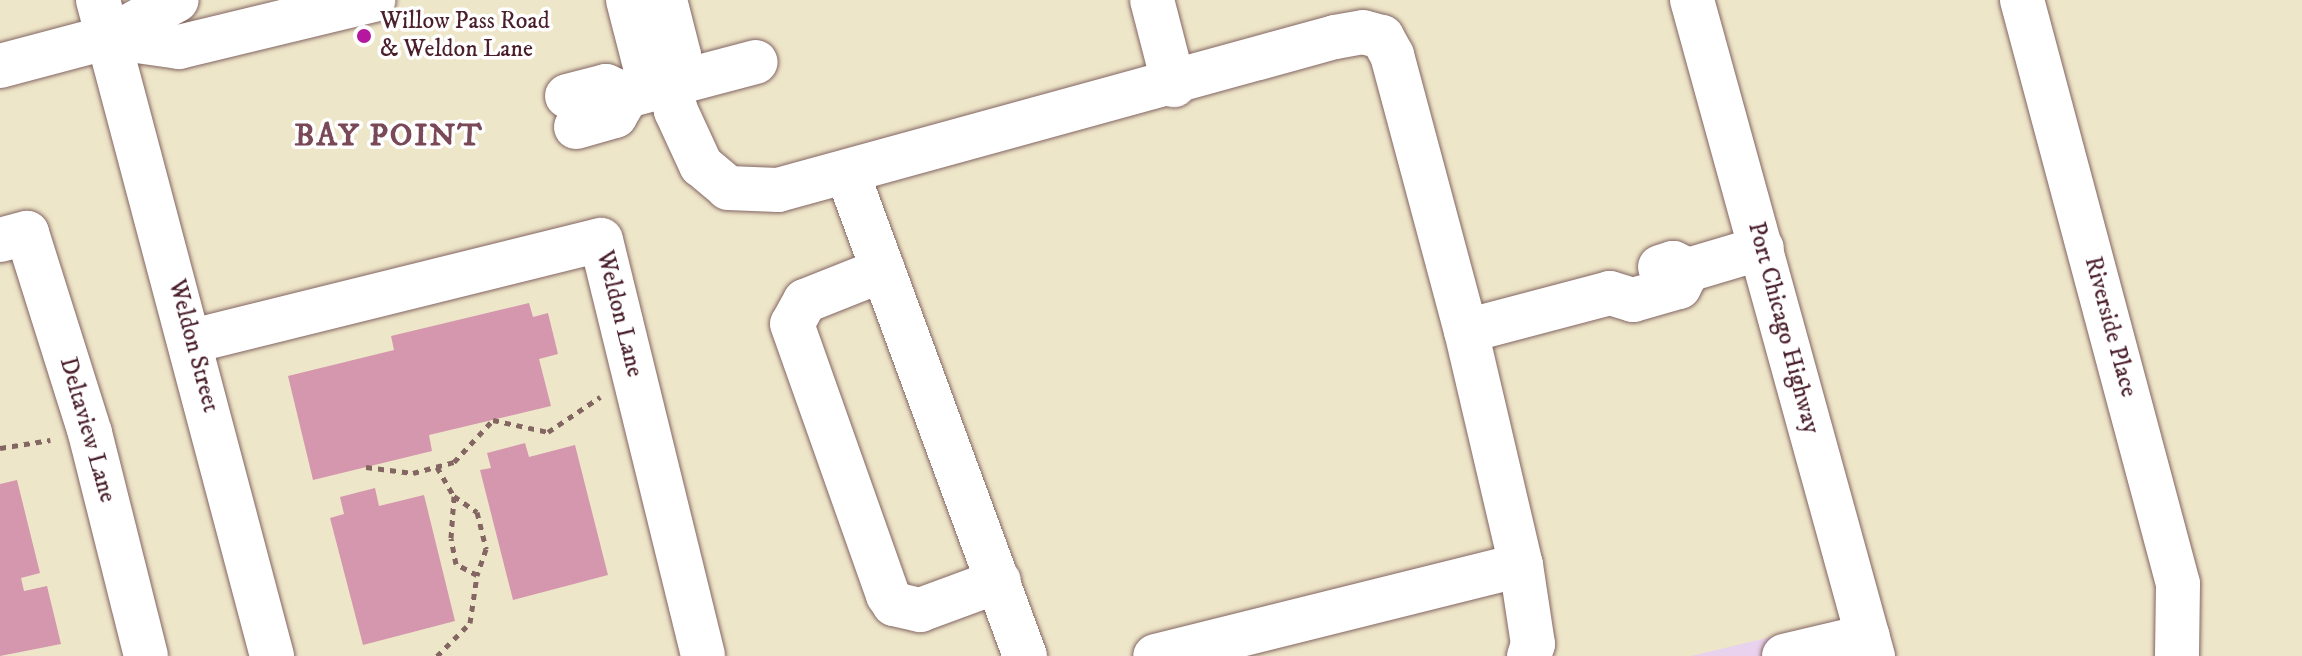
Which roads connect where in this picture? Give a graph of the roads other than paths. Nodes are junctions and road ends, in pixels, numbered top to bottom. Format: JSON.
{"nodes":[{"id":1,"x":177,"y":0,"type":"edge"},
{"id":2,"x":373,"y":0,"type":"edge"},
{"id":3,"x":628,"y":0,"type":"edge"},
{"id":4,"x":665,"y":0,"type":"edge"},
{"id":5,"x":1152,"y":0,"type":"edge"},
{"id":6,"x":1692,"y":0,"type":"edge"},
{"id":7,"x":2022,"y":0,"type":"edge"},
{"id":8,"x":104,"y":18,"type":"edge"},
{"id":9,"x":756,"y":62,"type":"dead end"},
{"id":10,"x":0,"y":66,"type":"edge"},
{"id":11,"x":668,"y":77,"type":"junction"},
{"id":12,"x":1174,"y":85,"type":"junction"},
{"id":13,"x":572,"y":111,"type":"dead end"},
{"id":14,"x":848,"y":175,"type":"junction"},
{"id":15,"x":0,"y":240,"type":"edge"},
{"id":16,"x":1762,"y":248,"type":"junction"},
{"id":17,"x":883,"y":270,"type":"junction"},
{"id":18,"x":1466,"y":331,"type":"junction"},
{"id":19,"x":192,"y":341,"type":"junction"},
{"id":20,"x":1521,"y":565,"type":"junction"},
{"id":21,"x":999,"y":581,"type":"junction"},
{"id":22,"x":1870,"y":646,"type":"edge"},
{"id":23,"x":146,"y":656,"type":"edge"},
{"id":24,"x":272,"y":656,"type":"edge"},
{"id":25,"x":703,"y":656,"type":"edge"},
{"id":26,"x":1025,"y":656,"type":"edge"},
{"id":27,"x":1155,"y":656,"type":"edge"},
{"id":28,"x":1529,"y":656,"type":"edge"},
{"id":29,"x":1784,"y":656,"type":"edge"},
{"id":30,"x":2177,"y":656,"type":"edge"}],
"edges":[{"from":1,"to":8,"type":"street"},
{"from":2,"to":8,"type":"street"},
{"from":3,"to":11,"type":"street"},
{"from":4,"to":11,"type":"street"},
{"from":5,"to":12,"type":"street"},
{"from":6,"to":16,"type":"street","name":"Port Chicago Highway"},
{"from":7,"to":30,"type":"street","name":"Riverside Place"},
{"from":8,"to":10,"type":"street"},
{"from":8,"to":19,"type":"street","name":"Weldon Street"},
{"from":9,"to":11,"type":"street"},
{"from":11,"to":13,"type":"street"},
{"from":11,"to":14,"type":"street"},
{"from":12,"to":14,"type":"street"},
{"from":12,"to":18,"type":"street"},
{"from":14,"to":17,"type":"street"},
{"from":15,"to":23,"type":"street","name":"Deltaview Lane"},
{"from":16,"to":18,"type":"street"},
{"from":16,"to":22,"type":"street","name":"Port Chicago Highway"},
{"from":17,"to":21,"type":"street"},
{"from":17,"to":21,"type":"street"},
{"from":18,"to":20,"type":"street"},
{"from":19,"to":24,"type":"street","name":"Weldon Street"},
{"from":19,"to":25,"type":"street","name":"Weldon Lane"},
{"from":20,"to":27,"type":"street"},
{"from":20,"to":28,"type":"street"},
{"from":21,"to":26,"type":"street"},
{"from":22,"to":29,"type":"street"}]}
